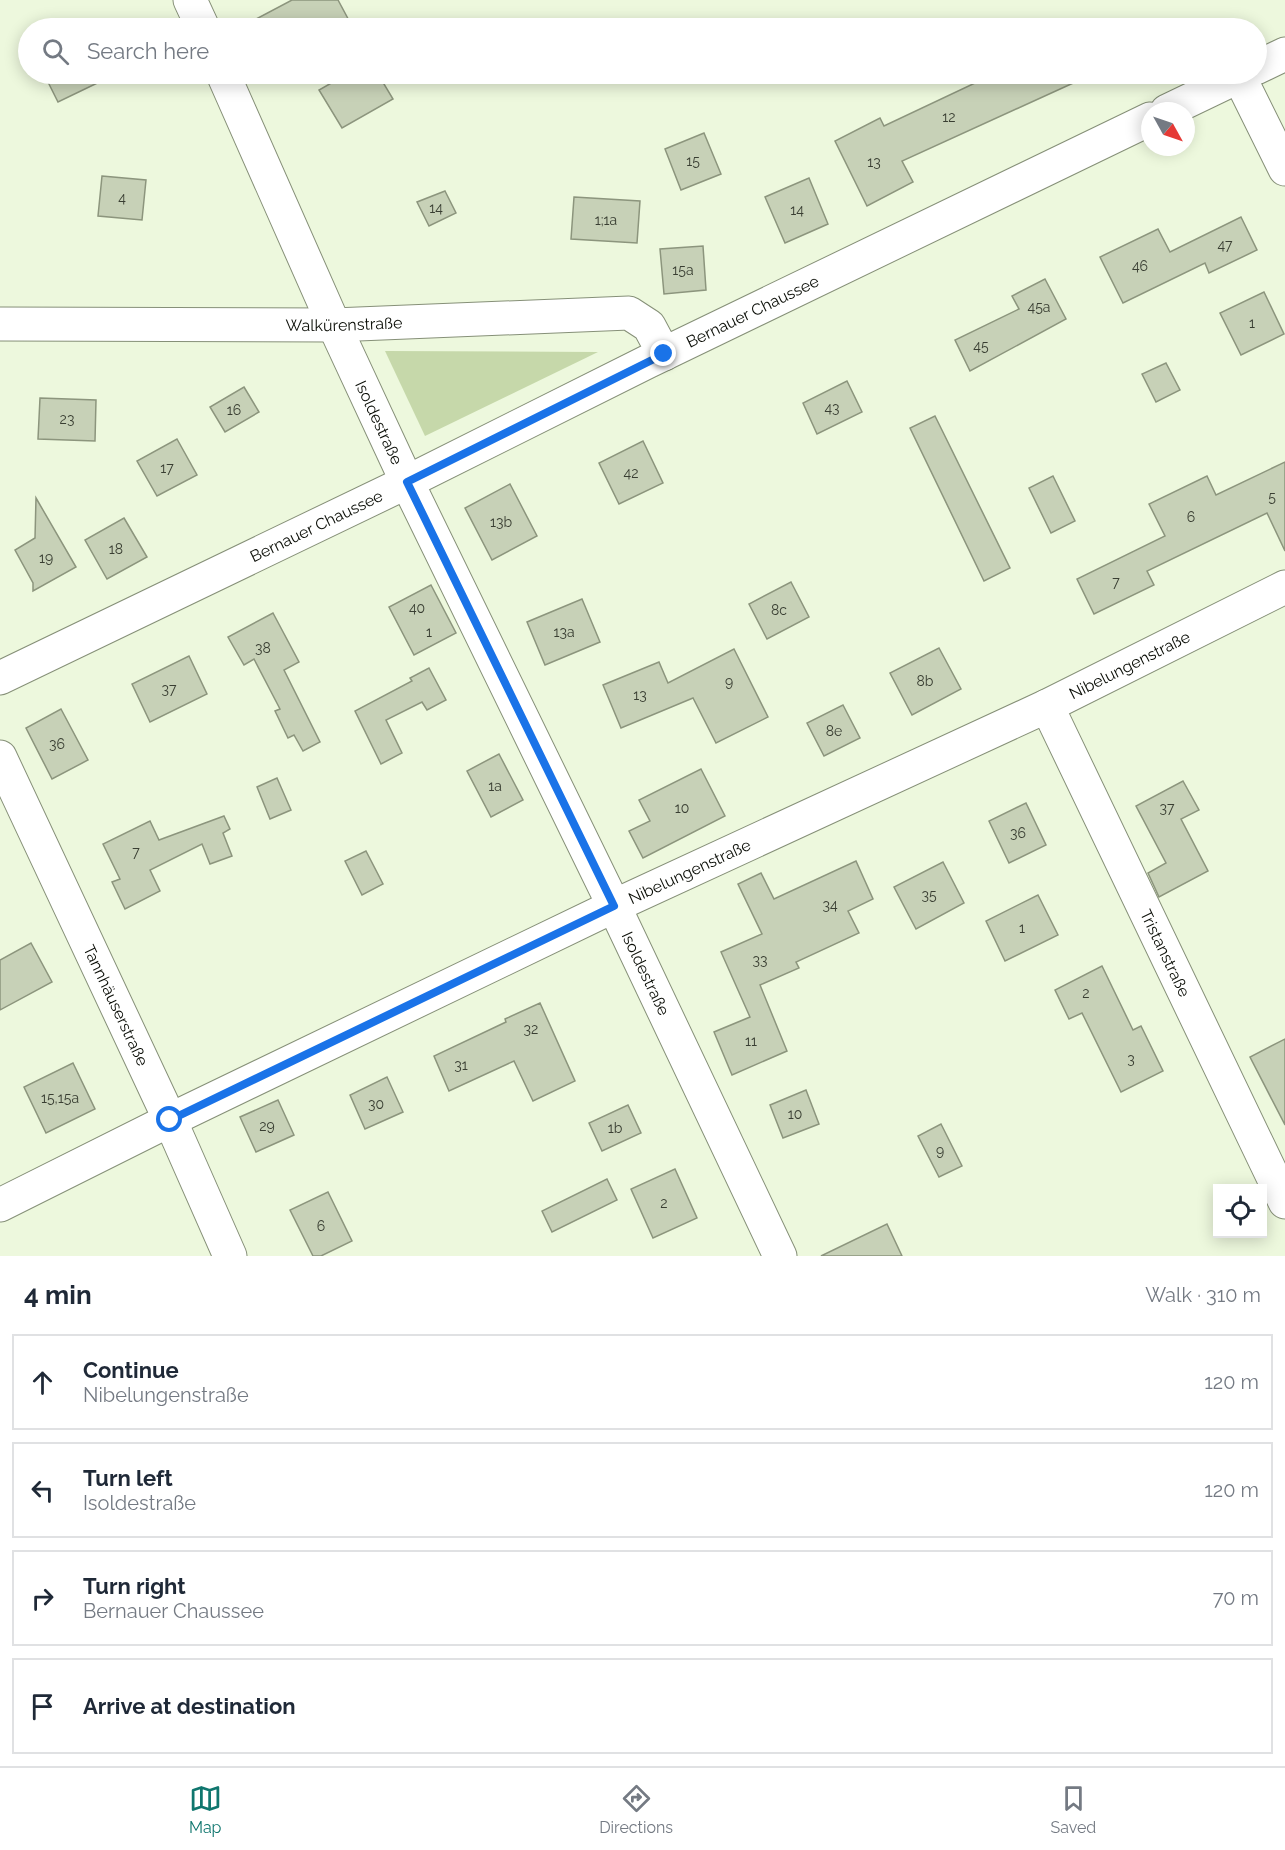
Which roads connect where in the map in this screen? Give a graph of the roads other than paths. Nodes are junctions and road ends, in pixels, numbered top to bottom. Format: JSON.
{"nodes":[{"id":1,"x":190,"y":0,"type":"edge"},
{"id":2,"x":198,"y":18,"type":"edge"},
{"id":3,"x":1285,"y":54,"type":"edge"},
{"id":4,"x":1267,"y":63,"type":"edge"},
{"id":5,"x":227,"y":84,"type":"edge"},
{"id":6,"x":1222,"y":84,"type":"edge"},
{"id":7,"x":1252,"y":84,"type":"edge"},
{"id":8,"x":1185,"y":102,"type":"edge"},
{"id":9,"x":1141,"y":123,"type":"edge"},
{"id":10,"x":1285,"y":169,"type":"edge"},
{"id":11,"x":0,"y":324,"type":"edge"},
{"id":12,"x":334,"y":325,"type":"junction"},
{"id":13,"x":664,"y":354,"type":"junction"},
{"id":14,"x":407,"y":482,"type":"junction"},
{"id":15,"x":1285,"y":587,"type":"edge"},
{"id":16,"x":0,"y":678,"type":"edge"},
{"id":17,"x":1047,"y":706,"type":"junction"},
{"id":18,"x":0,"y":758,"type":"edge"},
{"id":19,"x":614,"y":906,"type":"junction"},
{"id":20,"x":170,"y":1120,"type":"junction"},
{"id":21,"x":1285,"y":1202,"type":"edge"},
{"id":22,"x":0,"y":1205,"type":"edge"},
{"id":23,"x":230,"y":1256,"type":"edge"},
{"id":24,"x":780,"y":1256,"type":"edge"}],
"edges":[{"from":1,"to":2,"type":"street"},
{"from":3,"to":4,"type":"street"},
{"from":5,"to":12,"type":"street","name":"Isoldestraße"},
{"from":6,"to":8,"type":"street"},
{"from":7,"to":10,"type":"street"},
{"from":9,"to":13,"type":"street","name":"Bernauer Chaussee"},
{"from":11,"to":12,"type":"street","name":"Walkürenstraße"},
{"from":12,"to":13,"type":"street","name":"Walkürenstraße"},
{"from":12,"to":14,"type":"street","name":"Isoldestraße"},
{"from":13,"to":14,"type":"street","name":"Bernauer Chaussee"},
{"from":14,"to":16,"type":"street","name":"Bernauer Chaussee"},
{"from":14,"to":19,"type":"street","name":"Isoldestraße"},
{"from":15,"to":17,"type":"street","name":"Nibelungenstraße"},
{"from":17,"to":19,"type":"street","name":"Nibelungenstraße"},
{"from":17,"to":21,"type":"street","name":"Tristanstraße"},
{"from":18,"to":20,"type":"street","name":"Tannhäuserstraße"},
{"from":19,"to":20,"type":"street","name":"Nibelungenstraße"},
{"from":19,"to":24,"type":"street","name":"Isoldestraße"},
{"from":20,"to":22,"type":"street","name":"Nibelungenstraße"},
{"from":20,"to":23,"type":"street","name":"Tannhäuserstraße"}]}
